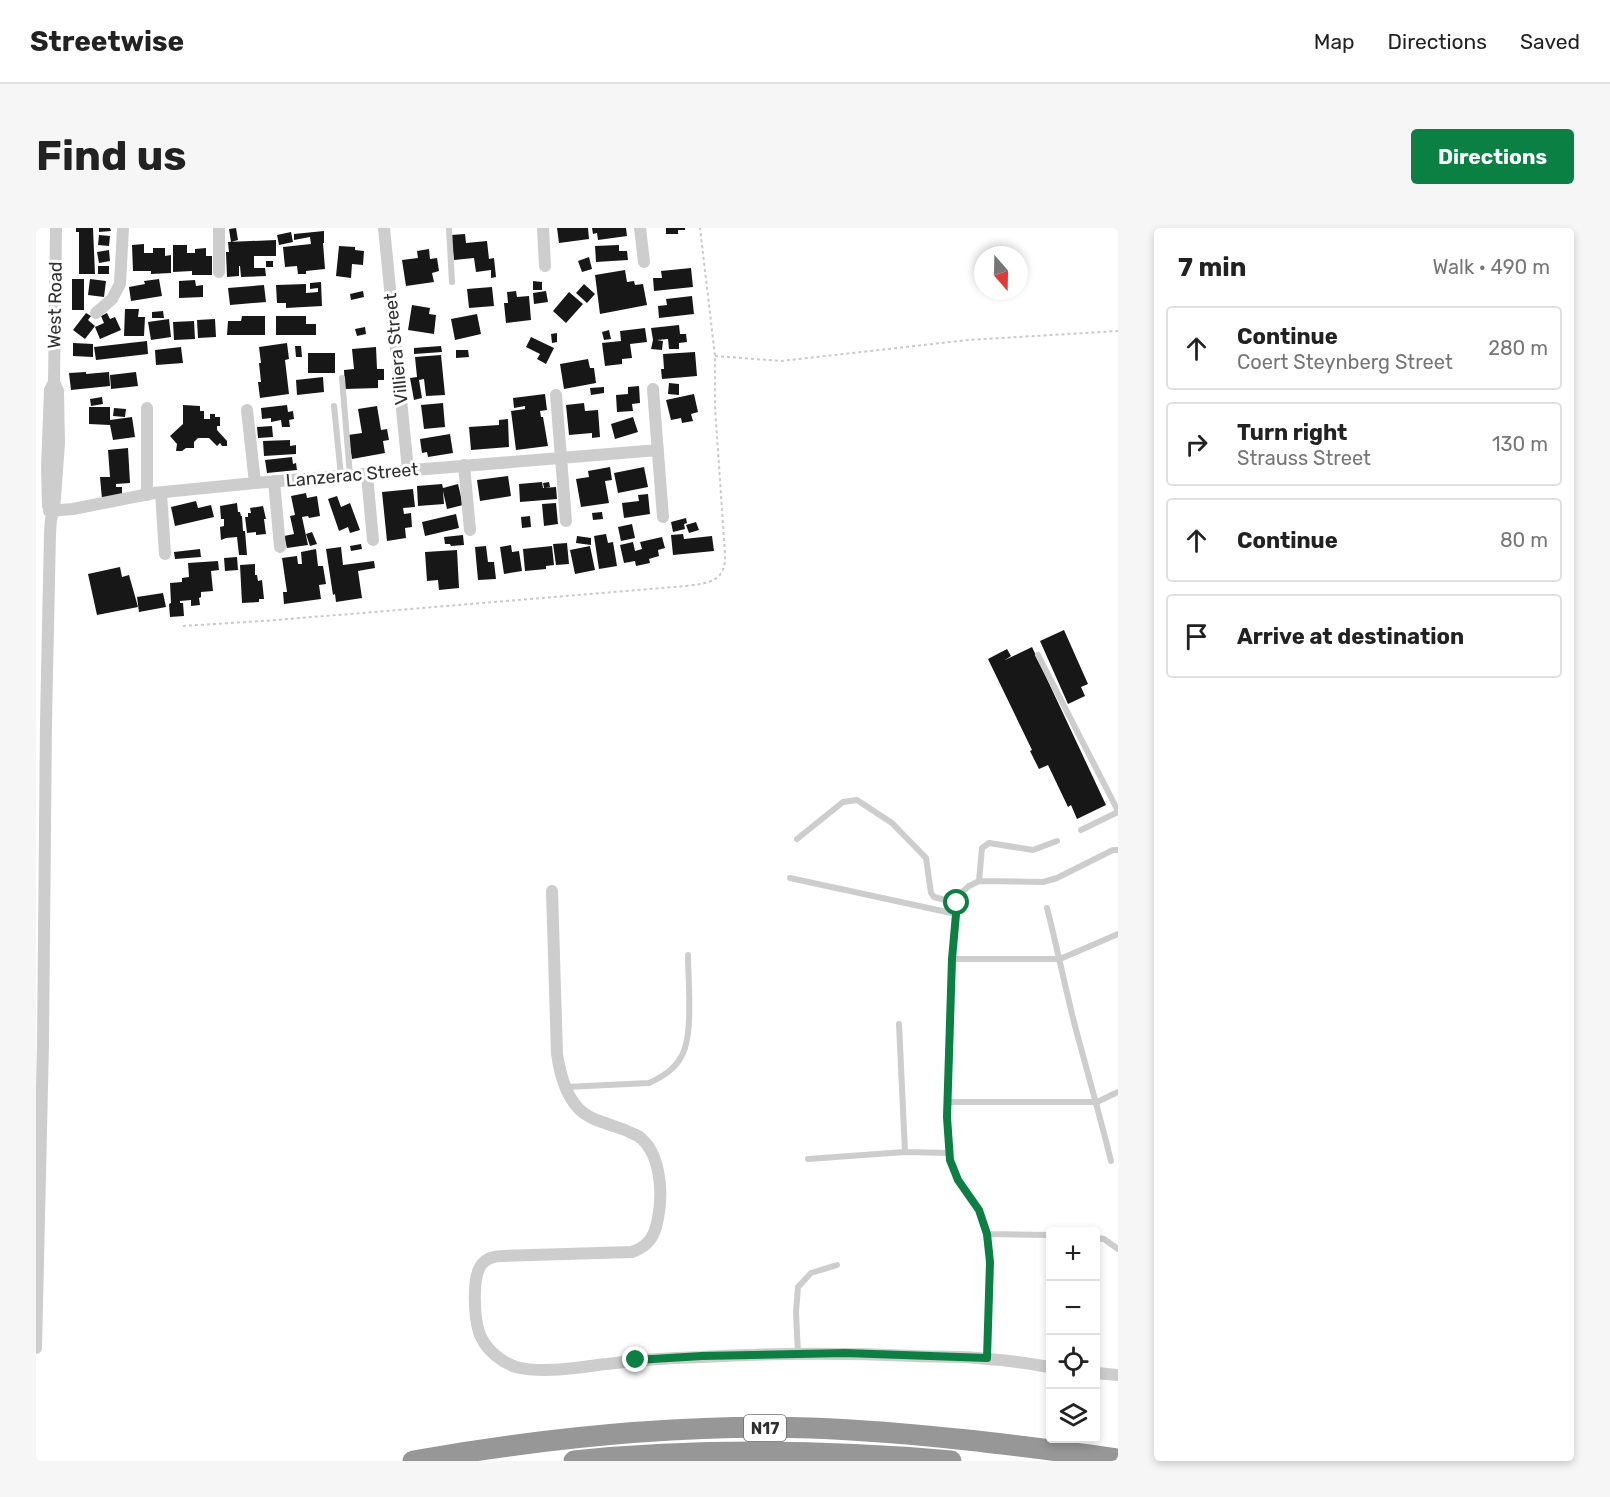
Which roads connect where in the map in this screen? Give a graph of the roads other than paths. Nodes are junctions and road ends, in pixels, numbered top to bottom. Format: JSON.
{"nodes":[{"id":1,"x":56,"y":228,"type":"edge"},
{"id":2,"x":123,"y":228,"type":"edge"},
{"id":3,"x":219,"y":228,"type":"edge"},
{"id":4,"x":384,"y":228,"type":"edge"},
{"id":5,"x":448,"y":228,"type":"edge"},
{"id":6,"x":543,"y":228,"type":"edge"},
{"id":7,"x":640,"y":228,"type":"edge"},
{"id":8,"x":644,"y":262,"type":"dead end"},
{"id":9,"x":545,"y":266,"type":"dead end"},
{"id":10,"x":219,"y":272,"type":"dead end"},
{"id":11,"x":452,"y":282,"type":"dead end"},
{"id":12,"x":96,"y":312,"type":"dead end"},
{"id":13,"x":342,"y":378,"type":"dead end"},
{"id":14,"x":54,"y":388,"type":"junction"},
{"id":15,"x":36,"y":390,"type":"edge"},
{"id":16,"x":653,"y":390,"type":"dead end"},
{"id":17,"x":556,"y":395,"type":"dead end"},
{"id":18,"x":334,"y":406,"type":"dead end"},
{"id":19,"x":147,"y":408,"type":"dead end"},
{"id":20,"x":247,"y":410,"type":"dead end"},
{"id":21,"x":658,"y":450,"type":"junction"},
{"id":22,"x":561,"y":458,"type":"junction"},
{"id":23,"x":464,"y":465,"type":"junction"},
{"id":24,"x":408,"y":470,"type":"junction"},
{"id":25,"x":367,"y":475,"type":"junction"},
{"id":26,"x":346,"y":476,"type":"junction"},
{"id":27,"x":274,"y":481,"type":"junction"},
{"id":28,"x":255,"y":483,"type":"junction"},
{"id":29,"x":162,"y":493,"type":"junction"},
{"id":30,"x":147,"y":495,"type":"junction"},
{"id":31,"x":51,"y":514,"type":"junction"},
{"id":32,"x":663,"y":517,"type":"dead end"},
{"id":33,"x":566,"y":520,"type":"dead end"},
{"id":34,"x":470,"y":530,"type":"dead end"},
{"id":35,"x":373,"y":540,"type":"dead end"},
{"id":36,"x":280,"y":547,"type":"dead end"},
{"id":37,"x":165,"y":554,"type":"dead end"},
{"id":38,"x":1038,"y":655,"type":"dead end"},
{"id":39,"x":1118,"y":812,"type":"edge"},
{"id":40,"x":1081,"y":830,"type":"dead end"},
{"id":41,"x":40,"y":836,"type":"edge"},
{"id":42,"x":797,"y":839,"type":"dead end"},
{"id":43,"x":1057,"y":841,"type":"dead end"},
{"id":44,"x":1118,"y":850,"type":"edge"},
{"id":45,"x":790,"y":878,"type":"dead end"},
{"id":46,"x":978,"y":881,"type":"junction"},
{"id":47,"x":552,"y":891,"type":"dead end"},
{"id":48,"x":957,"y":903,"type":"junction"},
{"id":49,"x":1047,"y":908,"type":"dead end"},
{"id":50,"x":956,"y":914,"type":"junction"},
{"id":51,"x":1118,"y":934,"type":"edge"},
{"id":52,"x":688,"y":955,"type":"dead end"},
{"id":53,"x":1060,"y":958,"type":"junction"},
{"id":54,"x":952,"y":959,"type":"junction"},
{"id":55,"x":899,"y":1023,"type":"dead end"},
{"id":56,"x":40,"y":1043,"type":"edge"},
{"id":57,"x":566,"y":1087,"type":"junction"},
{"id":58,"x":1118,"y":1092,"type":"edge"},
{"id":59,"x":947,"y":1102,"type":"junction"},
{"id":60,"x":1097,"y":1102,"type":"junction"},
{"id":61,"x":905,"y":1152,"type":"junction"},
{"id":62,"x":949,"y":1153,"type":"junction"},
{"id":63,"x":808,"y":1159,"type":"dead end"},
{"id":64,"x":1112,"y":1161,"type":"dead end"},
{"id":65,"x":987,"y":1234,"type":"junction"},
{"id":66,"x":1046,"y":1235,"type":"edge"},
{"id":67,"x":1100,"y":1239,"type":"edge"},
{"id":68,"x":1118,"y":1249,"type":"edge"},
{"id":69,"x":837,"y":1265,"type":"dead end"},
{"id":70,"x":37,"y":1342,"type":"edge"},
{"id":71,"x":36,"y":1348,"type":"edge"},
{"id":72,"x":798,"y":1354,"type":"junction"},
{"id":73,"x":987,"y":1358,"type":"junction"},
{"id":74,"x":1046,"y":1366,"type":"edge"},
{"id":75,"x":1100,"y":1373,"type":"edge"},
{"id":76,"x":1118,"y":1375,"type":"edge"},
{"id":77,"x":1118,"y":1459,"type":"edge"},
{"id":78,"x":413,"y":1461,"type":"edge"},
{"id":79,"x":574,"y":1461,"type":"edge"},
{"id":80,"x":951,"y":1461,"type":"edge"}],
"edges":[{"from":1,"to":14,"type":"street","name":"West Road"},
{"from":2,"to":12,"type":"street"},
{"from":3,"to":10,"type":"street"},
{"from":4,"to":24,"type":"street","name":"Villiera Street"},
{"from":5,"to":11,"type":"lane"},
{"from":6,"to":9,"type":"street"},
{"from":7,"to":8,"type":"street"},
{"from":13,"to":26,"type":"lane"},
{"from":14,"to":15,"type":"street"},
{"from":14,"to":31,"type":"street","name":"West Road"},
{"from":16,"to":21,"type":"street"},
{"from":17,"to":22,"type":"street"},
{"from":18,"to":26,"type":"lane"},
{"from":19,"to":30,"type":"street"},
{"from":20,"to":28,"type":"street"},
{"from":21,"to":22,"type":"street","name":"Lanzerac Street"},
{"from":21,"to":32,"type":"street"},
{"from":22,"to":23,"type":"street","name":"Lanzerac Street"},
{"from":22,"to":33,"type":"street"},
{"from":23,"to":24,"type":"street","name":"Lanzerac Street"},
{"from":23,"to":34,"type":"street"},
{"from":24,"to":25,"type":"street","name":"Lanzerac Street"},
{"from":25,"to":26,"type":"street","name":"Lanzerac Street"},
{"from":25,"to":35,"type":"street"},
{"from":26,"to":27,"type":"street","name":"Lanzerac Street"},
{"from":27,"to":28,"type":"street","name":"Lanzerac Street"},
{"from":27,"to":36,"type":"street"},
{"from":28,"to":29,"type":"street","name":"Lanzerac Street"},
{"from":29,"to":30,"type":"street","name":"Lanzerac Street"},
{"from":29,"to":37,"type":"street"},
{"from":30,"to":31,"type":"street","name":"Lanzerac Street"},
{"from":31,"to":41,"type":"street","name":"West Road"},
{"from":38,"to":39,"type":"lane"},
{"from":39,"to":40,"type":"lane"},
{"from":41,"to":56,"type":"street","name":"West Road"},
{"from":42,"to":48,"type":"lane"},
{"from":43,"to":46,"type":"lane"},
{"from":44,"to":46,"type":"lane"},
{"from":45,"to":50,"type":"lane"},
{"from":46,"to":48,"type":"lane"},
{"from":47,"to":57,"type":"street"},
{"from":48,"to":50,"type":"lane"},
{"from":49,"to":53,"type":"lane"},
{"from":50,"to":54,"type":"lane"},
{"from":51,"to":53,"type":"lane"},
{"from":52,"to":57,"type":"lane"},
{"from":53,"to":54,"type":"lane"},
{"from":53,"to":60,"type":"lane"},
{"from":54,"to":59,"type":"lane"},
{"from":55,"to":61,"type":"lane"},
{"from":56,"to":70,"type":"street","name":"West Road"},
{"from":57,"to":72,"type":"street"},
{"from":58,"to":60,"type":"lane"},
{"from":59,"to":60,"type":"lane"},
{"from":59,"to":62,"type":"lane"},
{"from":60,"to":64,"type":"lane"},
{"from":61,"to":62,"type":"lane"},
{"from":61,"to":63,"type":"lane"},
{"from":62,"to":65,"type":"lane"},
{"from":65,"to":66,"type":"lane"},
{"from":65,"to":73,"type":"lane"},
{"from":67,"to":68,"type":"lane"},
{"from":69,"to":72,"type":"lane"},
{"from":70,"to":71,"type":"street","name":"West Road"},
{"from":72,"to":73,"type":"street"},
{"from":73,"to":74,"type":"street"},
{"from":75,"to":76,"type":"street"},
{"from":77,"to":78,"type":"highway","number":"N17"},
{"from":79,"to":80,"type":"highway","number":"N17"}]}
